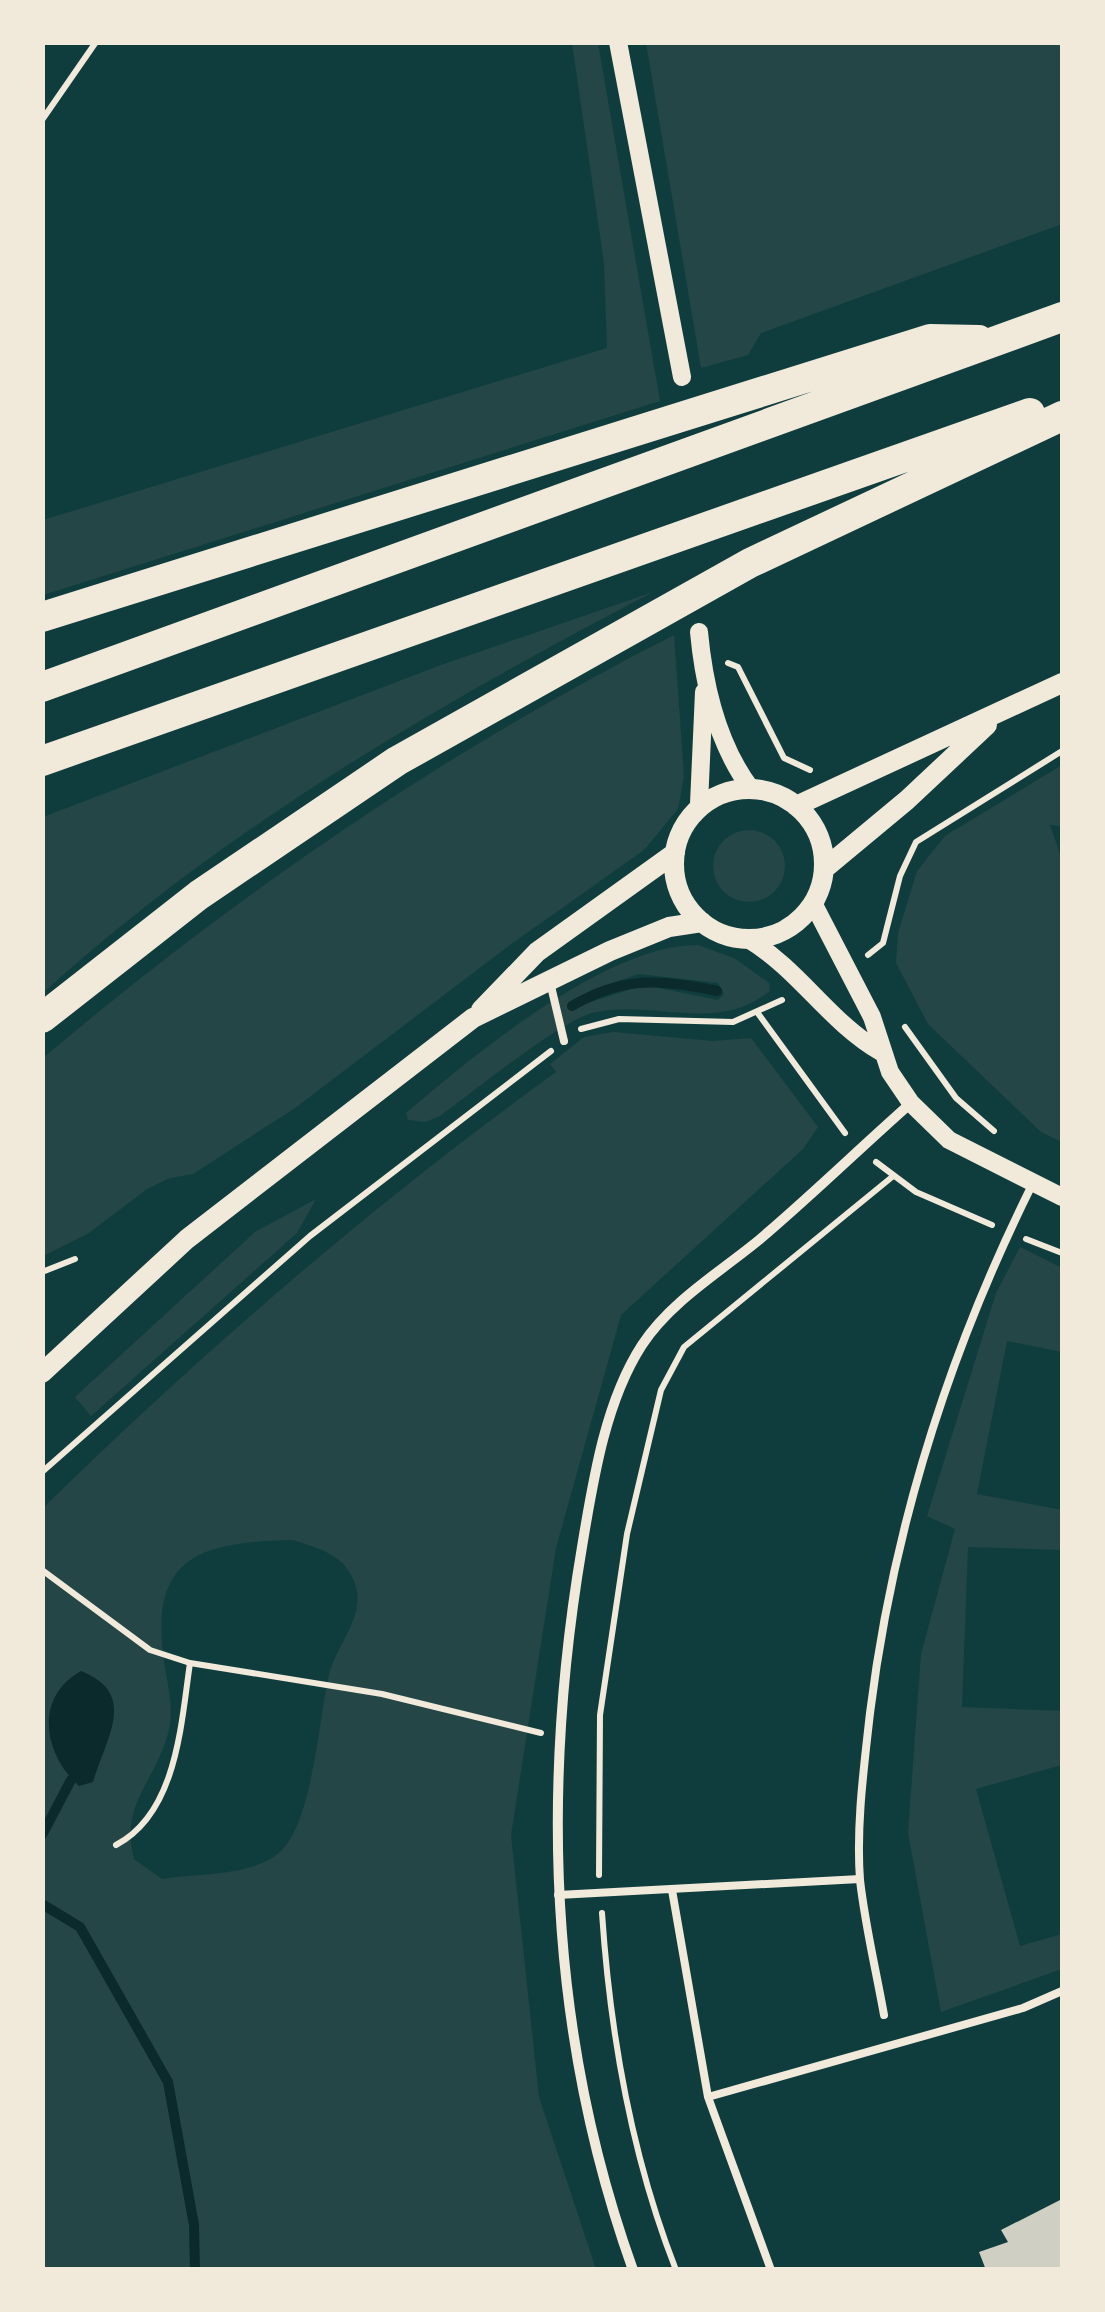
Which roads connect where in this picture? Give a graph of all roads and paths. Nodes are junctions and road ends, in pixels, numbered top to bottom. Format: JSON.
{"nodes":[{"id":1,"x":96,"y":42,"type":"edge"},
{"id":2,"x":618,"y":42,"type":"edge"},
{"id":3,"x":42,"y":120,"type":"edge"},
{"id":4,"x":1062,"y":317,"type":"edge"},
{"id":5,"x":997,"y":341,"type":"junction"},
{"id":6,"x":682,"y":377,"type":"dead end"},
{"id":7,"x":1062,"y":402,"type":"edge"},
{"id":8,"x":1062,"y":416,"type":"edge"},
{"id":9,"x":42,"y":617,"type":"edge"},
{"id":10,"x":699,"y":632,"type":"dead end"},
{"id":11,"x":702,"y":661,"type":"junction"},
{"id":12,"x":704,"y":681,"type":"junction"},
{"id":13,"x":1062,"y":683,"type":"edge"},
{"id":14,"x":42,"y":688,"type":"edge"},
{"id":15,"x":996,"y":717,"type":"junction"},
{"id":16,"x":1062,"y":751,"type":"edge"},
{"id":17,"x":42,"y":760,"type":"edge"},
{"id":18,"x":826,"y":769,"type":"dead end"},
{"id":19,"x":750,"y":789,"type":"junction"},
{"id":20,"x":699,"y":804,"type":"junction"},
{"id":21,"x":796,"y":806,"type":"junction"},
{"id":22,"x":891,"y":811,"type":"junction"},
{"id":23,"x":916,"y":842,"type":"junction"},
{"id":24,"x":675,"y":853,"type":"junction"},
{"id":25,"x":824,"y":869,"type":"junction"},
{"id":26,"x":813,"y":903,"type":"junction"},
{"id":27,"x":702,"y":922,"type":"junction"},
{"id":28,"x":748,"y":938,"type":"junction"},
{"id":29,"x":867,"y":956,"type":"junction"},
{"id":30,"x":848,"y":964,"type":"junction"},
{"id":31,"x":876,"y":971,"type":"dead end"},
{"id":32,"x":550,"y":982,"type":"junction"},
{"id":33,"x":808,"y":987,"type":"junction"},
{"id":34,"x":899,"y":1014,"type":"dead end"},
{"id":35,"x":42,"y":1018,"type":"edge"},
{"id":36,"x":472,"y":1018,"type":"junction"},
{"id":37,"x":564,"y":1041,"type":"junction"},
{"id":38,"x":881,"y":1052,"type":"junction"},
{"id":39,"x":911,"y":1103,"type":"junction"},
{"id":40,"x":999,"y":1134,"type":"dead end"},
{"id":41,"x":892,"y":1177,"type":"dead end"},
{"id":42,"x":1032,"y":1185,"type":"junction"},
{"id":43,"x":1062,"y":1198,"type":"edge"},
{"id":44,"x":75,"y":1259,"type":"dead end"},
{"id":45,"x":42,"y":1272,"type":"edge"},
{"id":46,"x":42,"y":1373,"type":"edge"},
{"id":47,"x":43,"y":1471,"type":"edge"},
{"id":48,"x":42,"y":1570,"type":"edge"},
{"id":49,"x":190,"y":1663,"type":"junction"},
{"id":50,"x":557,"y":1736,"type":"junction"},
{"id":51,"x":116,"y":1844,"type":"dead end"},
{"id":52,"x":860,"y":1878,"type":"junction"},
{"id":53,"x":672,"y":1890,"type":"junction"},
{"id":54,"x":600,"y":1895,"type":"junction"},
{"id":55,"x":558,"y":1896,"type":"junction"},
{"id":56,"x":1062,"y":1991,"type":"edge"},
{"id":57,"x":884,"y":2015,"type":"dead end"},
{"id":58,"x":708,"y":2096,"type":"junction"},
{"id":59,"x":633,"y":2270,"type":"edge"},
{"id":60,"x":676,"y":2270,"type":"edge"},
{"id":61,"x":771,"y":2270,"type":"edge"}],
"edges":[{"from":1,"to":3,"type":"path"},
{"from":2,"to":6,"type":"street"},
{"from":4,"to":5,"type":"highway"},
{"from":5,"to":9,"type":"highway"},
{"from":5,"to":14,"type":"highway"},
{"from":7,"to":17,"type":"highway"},
{"from":8,"to":35,"type":"highway"},
{"from":10,"to":11,"type":"street"},
{"from":11,"to":12,"type":"street"},
{"from":11,"to":18,"type":"path"},
{"from":12,"to":19,"type":"street"},
{"from":12,"to":20,"type":"street"},
{"from":13,"to":15,"type":"main road"},
{"from":15,"to":21,"type":"main road"},
{"from":15,"to":22,"type":"main road"},
{"from":16,"to":23,"type":"path"},
{"from":19,"to":20,"type":"main road"},
{"from":19,"to":21,"type":"main road"},
{"from":20,"to":24,"type":"main road"},
{"from":21,"to":25,"type":"main road"},
{"from":22,"to":23,"type":"path"},
{"from":22,"to":25,"type":"main road"},
{"from":23,"to":29,"type":"path"},
{"from":24,"to":27,"type":"main road"},
{"from":24,"to":36,"type":"main road"},
{"from":25,"to":26,"type":"main road"},
{"from":26,"to":28,"type":"main road"},
{"from":26,"to":30,"type":"street"},
{"from":27,"to":28,"type":"main road"},
{"from":27,"to":32,"type":"main road"},
{"from":28,"to":33,"type":"street"},
{"from":29,"to":30,"type":"path"},
{"from":29,"to":31,"type":"path"},
{"from":30,"to":38,"type":"street"},
{"from":32,"to":36,"type":"main road"},
{"from":32,"to":37,"type":"lane"},
{"from":33,"to":37,"type":"path"},
{"from":33,"to":38,"type":"street"},
{"from":34,"to":40,"type":"path"},
{"from":36,"to":46,"type":"main road"},
{"from":37,"to":47,"type":"path"},
{"from":38,"to":39,"type":"street"},
{"from":39,"to":42,"type":"street"},
{"from":39,"to":50,"type":"street"},
{"from":41,"to":54,"type":"path"},
{"from":42,"to":43,"type":"street"},
{"from":42,"to":52,"type":"lane"},
{"from":44,"to":45,"type":"path"},
{"from":48,"to":49,"type":"path"},
{"from":49,"to":50,"type":"path"},
{"from":49,"to":51,"type":"path"},
{"from":50,"to":55,"type":"street"},
{"from":52,"to":53,"type":"lane"},
{"from":52,"to":57,"type":"lane"},
{"from":53,"to":54,"type":"lane"},
{"from":53,"to":58,"type":"lane"},
{"from":54,"to":55,"type":"lane"},
{"from":54,"to":60,"type":"path"},
{"from":55,"to":59,"type":"street"},
{"from":56,"to":58,"type":"lane"},
{"from":58,"to":61,"type":"lane"}]}
